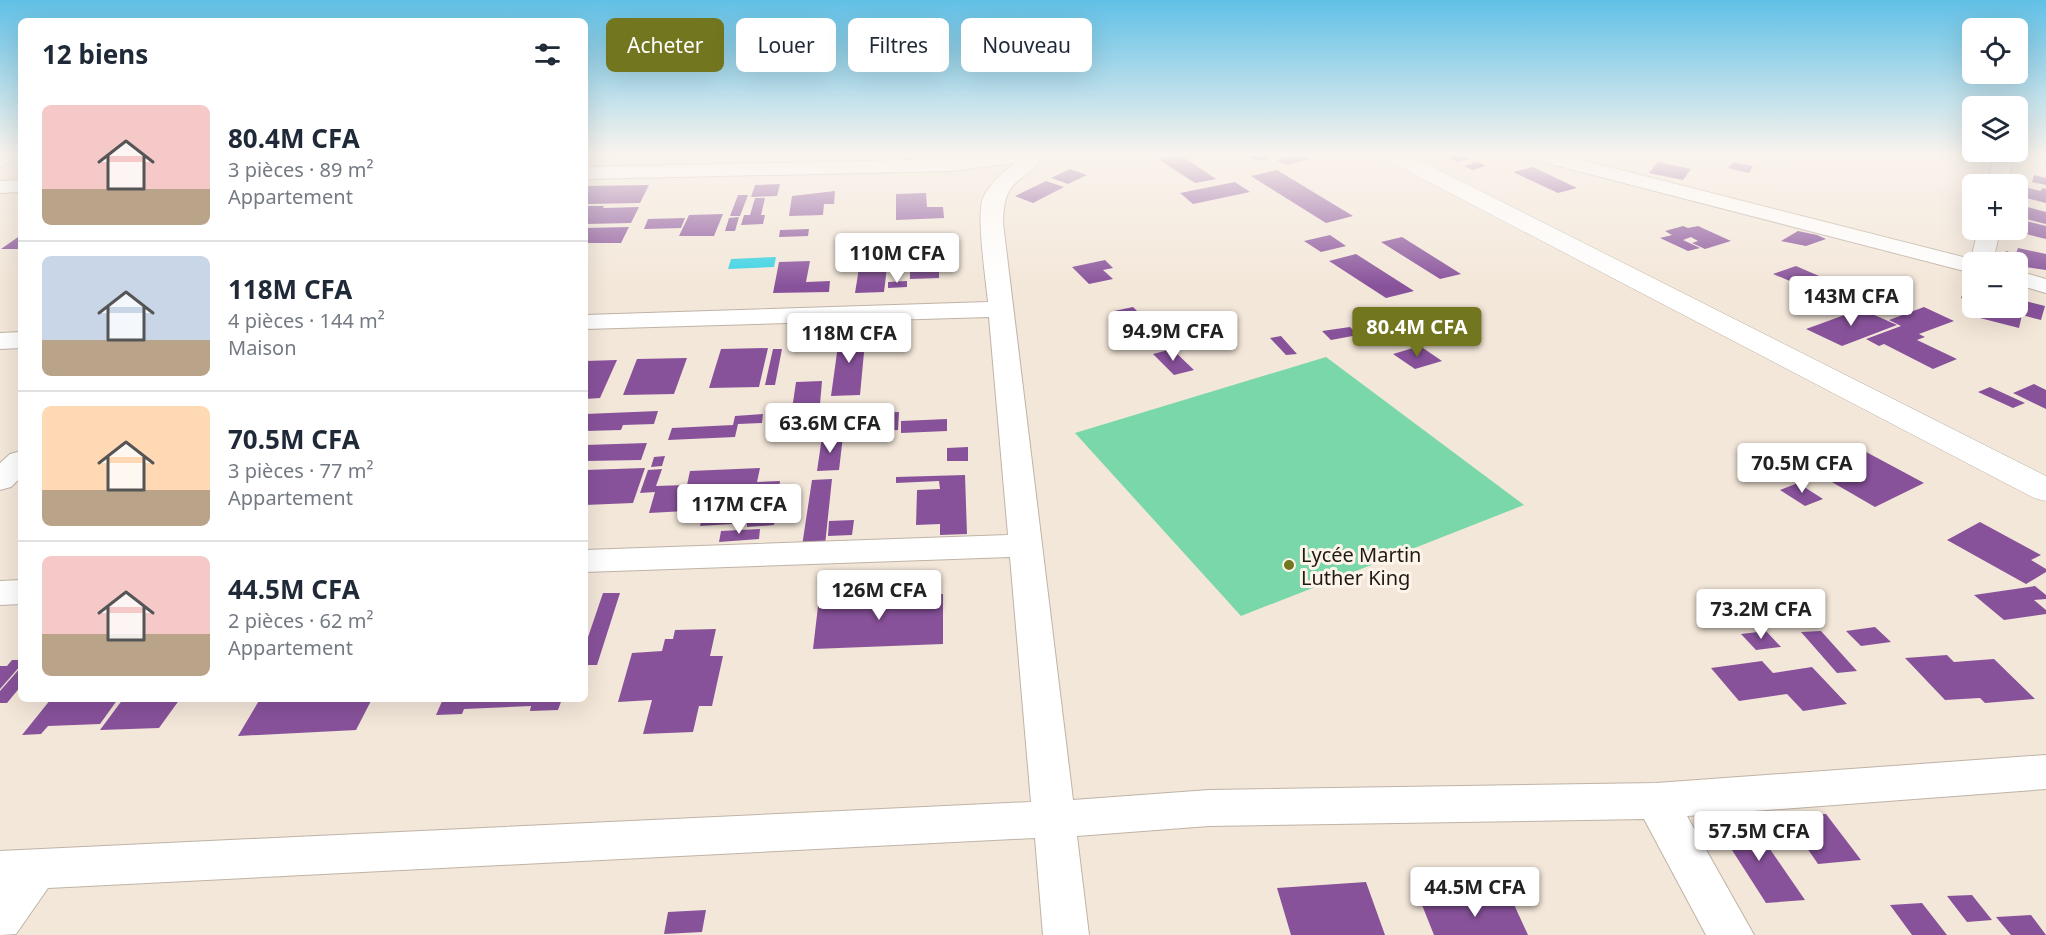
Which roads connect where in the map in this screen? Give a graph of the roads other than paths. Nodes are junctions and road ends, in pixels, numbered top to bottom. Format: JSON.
{"nodes":[{"id":1,"x":993,"y":199,"type":"edge"},
{"id":2,"x":1477,"y":199,"type":"edge"},
{"id":3,"x":1709,"y":199,"type":"edge"},
{"id":4,"x":1962,"y":263,"type":"edge"},
{"id":5,"x":2028,"y":281,"type":"edge"},
{"id":6,"x":2046,"y":286,"type":"edge"},
{"id":7,"x":1002,"y":309,"type":"junction"},
{"id":8,"x":588,"y":322,"type":"edge"},
{"id":9,"x":0,"y":340,"type":"edge"},
{"id":10,"x":18,"y":340,"type":"edge"},
{"id":11,"x":18,"y":463,"type":"edge"},
{"id":12,"x":0,"y":480,"type":"edge"},
{"id":13,"x":2046,"y":490,"type":"edge"},
{"id":14,"x":1025,"y":545,"type":"junction"},
{"id":15,"x":588,"y":561,"type":"edge"},
{"id":16,"x":18,"y":592,"type":"edge"},
{"id":17,"x":0,"y":593,"type":"edge"},
{"id":18,"x":2046,"y":772,"type":"edge"},
{"id":19,"x":1656,"y":801,"type":"junction"},
{"id":20,"x":1054,"y":819,"type":"junction"},
{"id":21,"x":18,"y":870,"type":"edge"},
{"id":22,"x":0,"y":919,"type":"edge"},
{"id":23,"x":1066,"y":935,"type":"edge"},
{"id":24,"x":1731,"y":935,"type":"edge"}],
"edges":[{"from":1,"to":7,"type":"street"},
{"from":2,"to":13,"type":"street"},
{"from":3,"to":4,"type":"street"},
{"from":5,"to":6,"type":"street"},
{"from":7,"to":8,"type":"street"},
{"from":7,"to":14,"type":"street"},
{"from":9,"to":10,"type":"street"},
{"from":11,"to":12,"type":"street"},
{"from":14,"to":15,"type":"street"},
{"from":14,"to":20,"type":"street"},
{"from":16,"to":17,"type":"street"},
{"from":18,"to":19,"type":"street"},
{"from":19,"to":20,"type":"street"},
{"from":19,"to":24,"type":"street"},
{"from":20,"to":21,"type":"street"},
{"from":20,"to":23,"type":"street"},
{"from":21,"to":22,"type":"street"}]}
